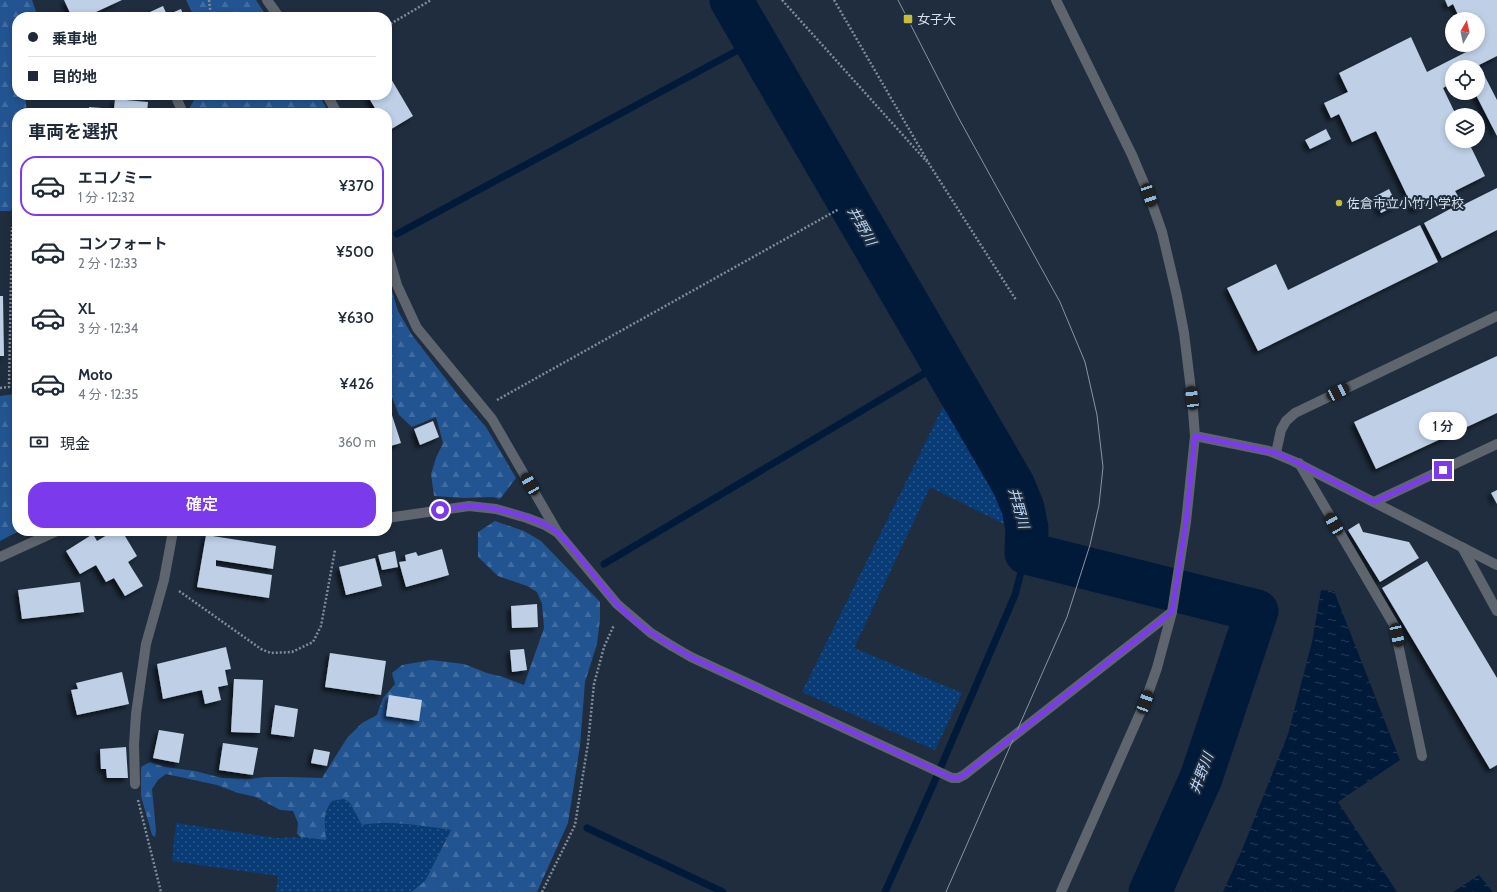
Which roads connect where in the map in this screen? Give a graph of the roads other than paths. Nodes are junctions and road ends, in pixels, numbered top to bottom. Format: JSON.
{"nodes":[{"id":1,"x":267,"y":0,"type":"edge"},
{"id":2,"x":1056,"y":0,"type":"edge"},
{"id":3,"x":275,"y":12,"type":"edge"},
{"id":4,"x":392,"y":268,"type":"edge"},
{"id":5,"x":1497,"y":316,"type":"edge"},
{"id":6,"x":1195,"y":436,"type":"junction"},
{"id":7,"x":1497,"y":444,"type":"edge"},
{"id":8,"x":1276,"y":453,"type":"junction"},
{"id":9,"x":1299,"y":464,"type":"junction"},
{"id":10,"x":1374,"y":502,"type":"junction"},
{"id":11,"x":392,"y":517,"type":"edge"},
{"id":12,"x":558,"y":533,"type":"junction"},
{"id":13,"x":46,"y":536,"type":"edge"},
{"id":14,"x":172,"y":536,"type":"edge"},
{"id":15,"x":1462,"y":547,"type":"junction"},
{"id":16,"x":0,"y":557,"type":"edge"},
{"id":17,"x":1497,"y":565,"type":"edge"},
{"id":18,"x":1497,"y":611,"type":"edge"},
{"id":19,"x":1172,"y":612,"type":"junction"},
{"id":20,"x":1422,"y":756,"type":"dead end"},
{"id":21,"x":135,"y":784,"type":"road end"},
{"id":22,"x":1061,"y":892,"type":"edge"}],
"edges":[{"from":1,"to":3,"type":"street"},
{"from":2,"to":6,"type":"street"},
{"from":4,"to":12,"type":"street"},
{"from":5,"to":8,"type":"street"},
{"from":6,"to":8,"type":"street"},
{"from":6,"to":19,"type":"street"},
{"from":7,"to":10,"type":"street"},
{"from":8,"to":9,"type":"street"},
{"from":9,"to":10,"type":"street"},
{"from":9,"to":20,"type":"street"},
{"from":10,"to":15,"type":"street"},
{"from":11,"to":12,"type":"street"},
{"from":12,"to":19,"type":"street"},
{"from":13,"to":16,"type":"street"},
{"from":14,"to":21,"type":"street"},
{"from":15,"to":17,"type":"street"},
{"from":15,"to":18,"type":"street"},
{"from":19,"to":22,"type":"street"}]}
